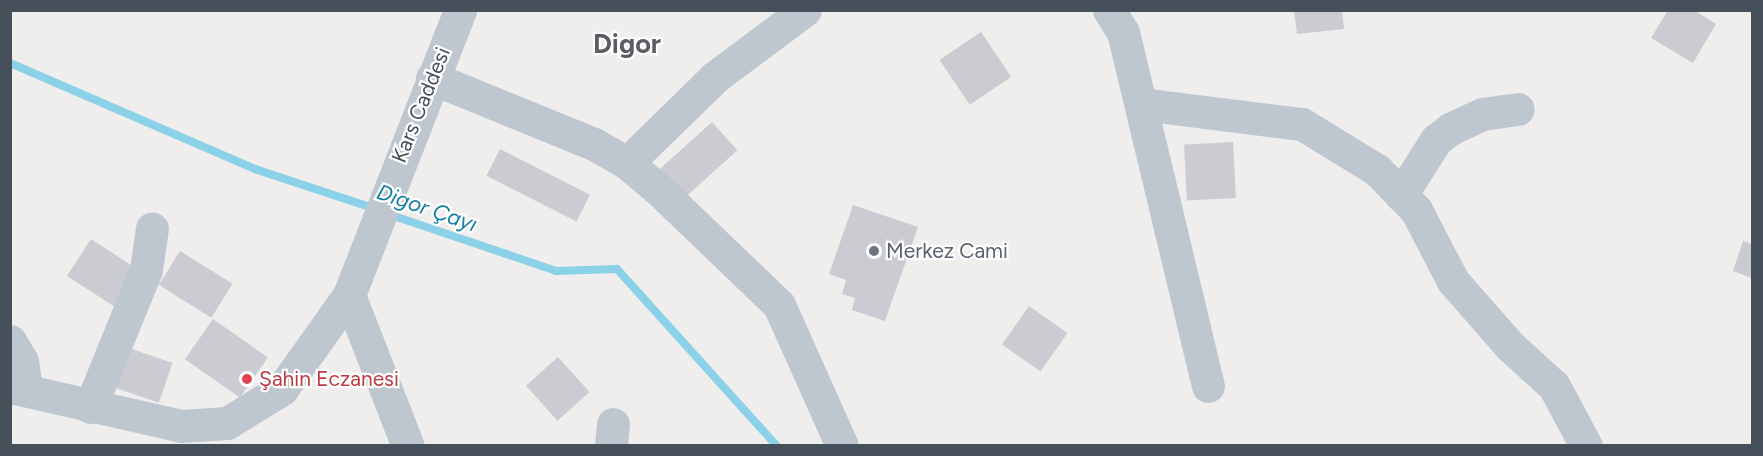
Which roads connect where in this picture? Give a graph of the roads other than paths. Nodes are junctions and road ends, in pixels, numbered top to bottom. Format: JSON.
{"nodes":[{"id":1,"x":460,"y":10,"type":"edge"},
{"id":2,"x":805,"y":10,"type":"edge"},
{"id":3,"x":1109,"y":10,"type":"edge"},
{"id":4,"x":432,"y":78,"type":"junction"},
{"id":5,"x":1141,"y":104,"type":"junction"},
{"id":6,"x":1518,"y":109,"type":"dead end"},
{"id":7,"x":627,"y":163,"type":"junction"},
{"id":8,"x":1401,"y":195,"type":"junction"},
{"id":9,"x":152,"y":228,"type":"dead end"},
{"id":10,"x":349,"y":295,"type":"junction"},
{"id":11,"x":10,"y":341,"type":"edge"},
{"id":12,"x":1208,"y":386,"type":"dead end"},
{"id":13,"x":18,"y":388,"type":"edge"},
{"id":14,"x":90,"y":407,"type":"junction"},
{"id":15,"x":408,"y":446,"type":"edge"},
{"id":16,"x":842,"y":446,"type":"edge"},
{"id":17,"x":1586,"y":446,"type":"edge"}],
"edges":[{"from":1,"to":4,"type":"street","name":"Kars Caddesi"},
{"from":2,"to":7,"type":"street"},
{"from":3,"to":5,"type":"street"},
{"from":4,"to":7,"type":"street"},
{"from":4,"to":10,"type":"street","name":"Kars Caddesi"},
{"from":5,"to":8,"type":"street"},
{"from":5,"to":12,"type":"street"},
{"from":6,"to":8,"type":"street"},
{"from":7,"to":16,"type":"street"},
{"from":8,"to":17,"type":"street"},
{"from":9,"to":14,"type":"street"},
{"from":10,"to":14,"type":"street","name":"Kars Caddesi"},
{"from":10,"to":15,"type":"street"},
{"from":11,"to":13,"type":"street"},
{"from":13,"to":14,"type":"street","name":"Kars Caddesi"}]}
